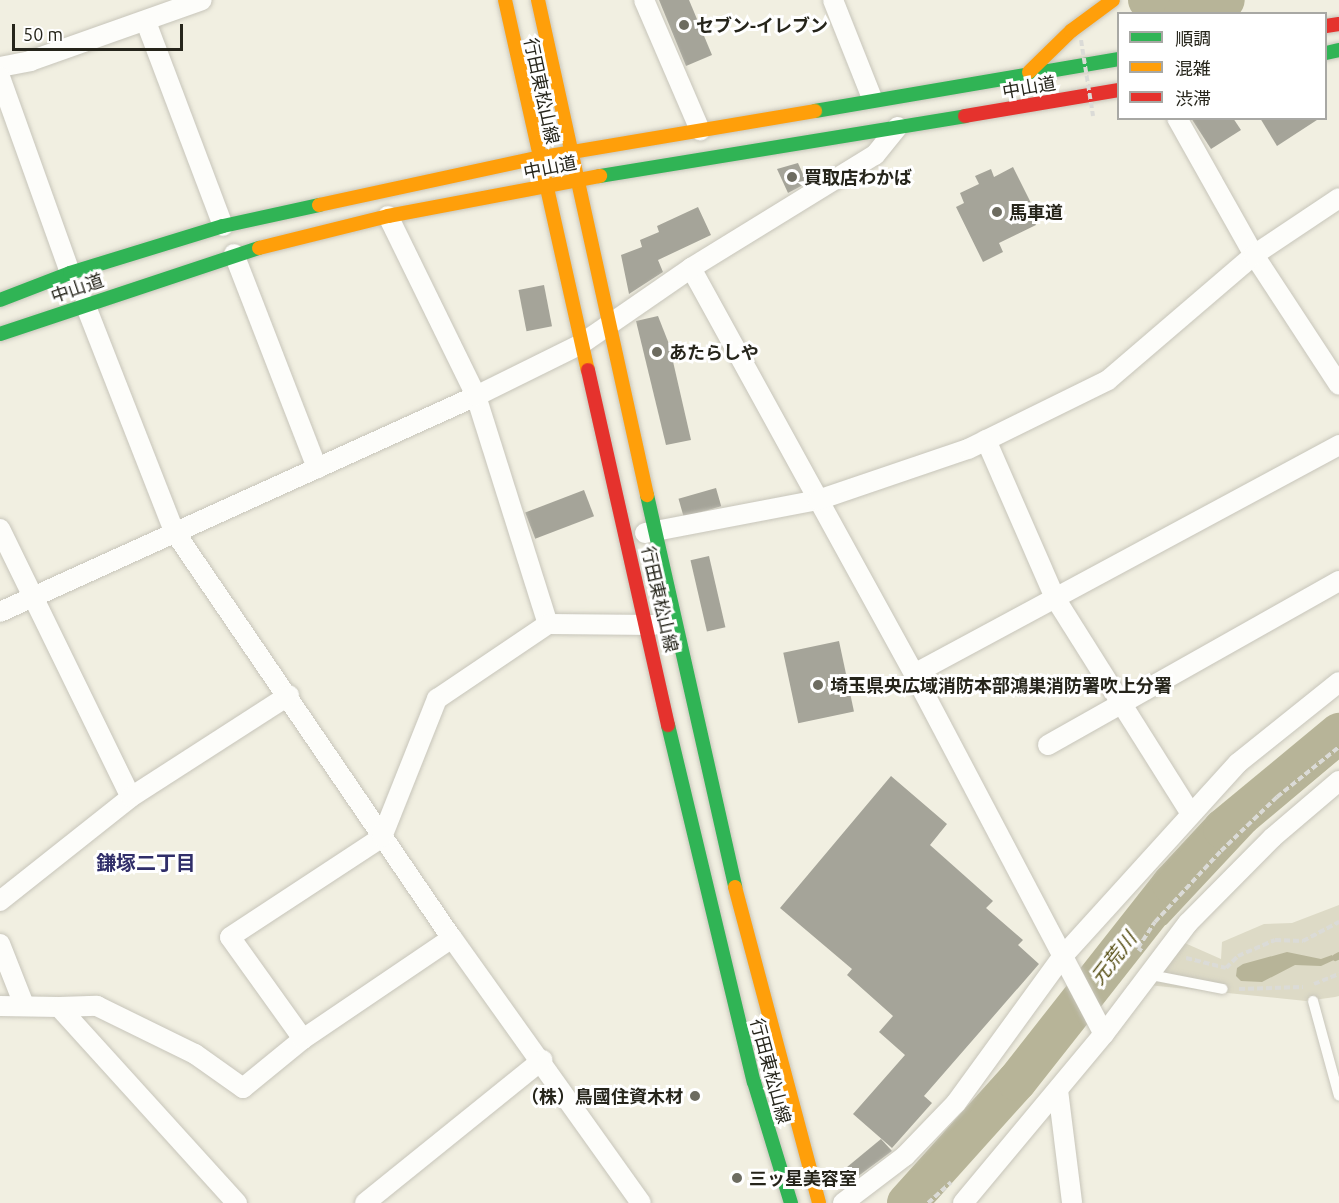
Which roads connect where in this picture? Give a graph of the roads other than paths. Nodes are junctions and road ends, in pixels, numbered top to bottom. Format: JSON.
{"nodes":[{"id":1,"x":202,"y":0,"type":"edge"},
{"id":2,"x":505,"y":0,"type":"edge"},
{"id":3,"x":538,"y":0,"type":"edge"},
{"id":4,"x":644,"y":0,"type":"edge"},
{"id":5,"x":833,"y":0,"type":"edge"},
{"id":6,"x":1108,"y":4,"type":"edge"},
{"id":7,"x":146,"y":22,"type":"junction"},
{"id":8,"x":1117,"y":59,"type":"edge"},
{"id":9,"x":0,"y":67,"type":"edge"},
{"id":10,"x":1029,"y":72,"type":"junction"},
{"id":11,"x":0,"y":77,"type":"edge"},
{"id":12,"x":1117,"y":90,"type":"edge"},
{"id":13,"x":872,"y":98,"type":"junction"},
{"id":14,"x":1178,"y":120,"type":"edge"},
{"id":15,"x":898,"y":127,"type":"junction"},
{"id":16,"x":700,"y":130,"type":"junction"},
{"id":17,"x":571,"y":152,"type":"junction"},
{"id":18,"x":537,"y":158,"type":"junction"},
{"id":19,"x":578,"y":180,"type":"junction"},
{"id":20,"x":545,"y":186,"type":"junction"},
{"id":21,"x":1339,"y":198,"type":"edge"},
{"id":22,"x":388,"y":216,"type":"junction"},
{"id":23,"x":223,"y":226,"type":"junction"},
{"id":24,"x":234,"y":255,"type":"junction"},
{"id":25,"x":1254,"y":255,"type":"junction"},
{"id":26,"x":691,"y":268,"type":"junction"},
{"id":27,"x":70,"y":273,"type":"junction"},
{"id":28,"x":0,"y":300,"type":"edge"},
{"id":29,"x":84,"y":304,"type":"junction"},
{"id":30,"x":609,"y":323,"type":"junction"},
{"id":31,"x":0,"y":334,"type":"edge"},
{"id":32,"x":581,"y":344,"type":"junction"},
{"id":33,"x":1338,"y":379,"type":"edge"},
{"id":34,"x":476,"y":396,"type":"junction"},
{"id":35,"x":986,"y":440,"type":"junction"},
{"id":36,"x":1339,"y":445,"type":"edge"},
{"id":37,"x":316,"y":468,"type":"junction"},
{"id":38,"x":818,"y":501,"type":"junction"},
{"id":39,"x":0,"y":529,"type":"edge"},
{"id":40,"x":174,"y":531,"type":"junction"},
{"id":41,"x":654,"y":531,"type":"junction"},
{"id":42,"x":627,"y":537,"type":"junction"},
{"id":43,"x":1339,"y":581,"type":"edge"},
{"id":44,"x":32,"y":597,"type":"junction"},
{"id":45,"x":1055,"y":598,"type":"junction"},
{"id":46,"x":0,"y":612,"type":"edge"},
{"id":47,"x":674,"y":622,"type":"junction"},
{"id":48,"x":548,"y":624,"type":"junction"},
{"id":49,"x":647,"y":626,"type":"junction"},
{"id":50,"x":914,"y":674,"type":"junction"},
{"id":51,"x":1339,"y":682,"type":"edge"},
{"id":52,"x":289,"y":695,"type":"junction"},
{"id":53,"x":1120,"y":702,"type":"junction"},
{"id":54,"x":1048,"y":745,"type":"dead end"},
{"id":55,"x":1337,"y":787,"type":"edge"},
{"id":56,"x":131,"y":797,"type":"junction"},
{"id":57,"x":1191,"y":814,"type":"junction"},
{"id":58,"x":382,"y":837,"type":"junction"},
{"id":59,"x":0,"y":901,"type":"edge"},
{"id":60,"x":452,"y":938,"type":"junction"},
{"id":61,"x":0,"y":944,"type":"edge"},
{"id":62,"x":1062,"y":957,"type":"junction"},
{"id":63,"x":1146,"y":974,"type":"junction"},
{"id":64,"x":1223,"y":989,"type":"road end"},
{"id":65,"x":1313,"y":1001,"type":"dead end"},
{"id":66,"x":24,"y":1005,"type":"junction"},
{"id":67,"x":0,"y":1006,"type":"edge"},
{"id":68,"x":59,"y":1007,"type":"junction"},
{"id":69,"x":1104,"y":1034,"type":"junction"},
{"id":70,"x":303,"y":1039,"type":"junction"},
{"id":71,"x":542,"y":1060,"type":"junction"},
{"id":72,"x":1058,"y":1090,"type":"junction"},
{"id":73,"x":1339,"y":1096,"type":"edge"},
{"id":74,"x":237,"y":1203,"type":"edge"},
{"id":75,"x":366,"y":1203,"type":"edge"},
{"id":76,"x":641,"y":1203,"type":"edge"},
{"id":77,"x":791,"y":1203,"type":"edge"},
{"id":78,"x":819,"y":1203,"type":"edge"},
{"id":79,"x":843,"y":1203,"type":"edge"},
{"id":80,"x":963,"y":1203,"type":"edge"},
{"id":81,"x":1072,"y":1203,"type":"edge"}],
"edges":[{"from":1,"to":7,"type":"street"},
{"from":2,"to":18,"type":"main road","name":"行田東松山線"},
{"from":3,"to":17,"type":"main road","name":"行田東松山線"},
{"from":4,"to":16,"type":"street"},
{"from":5,"to":13,"type":"street"},
{"from":6,"to":10,"type":"main road"},
{"from":7,"to":9,"type":"street"},
{"from":7,"to":23,"type":"street"},
{"from":8,"to":10,"type":"main road","name":"中山道"},
{"from":10,"to":13,"type":"main road","name":"中山道"},
{"from":11,"to":27,"type":"street"},
{"from":12,"to":15,"type":"main road","name":"中山道"},
{"from":13,"to":16,"type":"main road","name":"中山道"},
{"from":14,"to":25,"type":"street"},
{"from":15,"to":19,"type":"main road","name":"中山道"},
{"from":15,"to":26,"type":"street"},
{"from":16,"to":17,"type":"main road","name":"中山道"},
{"from":17,"to":18,"type":"main road","name":"中山道"},
{"from":17,"to":19,"type":"main road","name":"行田東松山線"},
{"from":18,"to":20,"type":"main road","name":"行田東松山線"},
{"from":18,"to":23,"type":"main road","name":"中山道"},
{"from":19,"to":20,"type":"main road","name":"中山道"},
{"from":19,"to":30,"type":"main road","name":"行田東松山線"},
{"from":20,"to":22,"type":"main road","name":"中山道"},
{"from":20,"to":32,"type":"main road","name":"行田東松山線"},
{"from":21,"to":25,"type":"street"},
{"from":22,"to":24,"type":"main road","name":"中山道"},
{"from":22,"to":34,"type":"street"},
{"from":23,"to":27,"type":"main road","name":"中山道"},
{"from":24,"to":29,"type":"main road","name":"中山道"},
{"from":24,"to":37,"type":"street"},
{"from":25,"to":33,"type":"street"},
{"from":25,"to":35,"type":"street"},
{"from":26,"to":30,"type":"street"},
{"from":26,"to":38,"type":"street"},
{"from":27,"to":28,"type":"main road","name":"中山道"},
{"from":29,"to":31,"type":"main road","name":"中山道"},
{"from":29,"to":40,"type":"street"},
{"from":30,"to":32,"type":"street"},
{"from":30,"to":41,"type":"main road","name":"行田東松山線"},
{"from":32,"to":34,"type":"street"},
{"from":32,"to":42,"type":"main road","name":"行田東松山線"},
{"from":34,"to":37,"type":"street"},
{"from":34,"to":48,"type":"street"},
{"from":35,"to":38,"type":"street"},
{"from":35,"to":45,"type":"street"},
{"from":36,"to":45,"type":"street"},
{"from":37,"to":40,"type":"street"},
{"from":38,"to":41,"type":"street"},
{"from":38,"to":50,"type":"street"},
{"from":39,"to":44,"type":"street"},
{"from":40,"to":44,"type":"street"},
{"from":40,"to":52,"type":"street"},
{"from":41,"to":42,"type":"street"},
{"from":41,"to":47,"type":"main road","name":"行田東松山線"},
{"from":42,"to":49,"type":"main road","name":"行田東松山線"},
{"from":43,"to":53,"type":"street"},
{"from":44,"to":46,"type":"street"},
{"from":44,"to":56,"type":"street"},
{"from":45,"to":50,"type":"street"},
{"from":45,"to":53,"type":"street"},
{"from":47,"to":49,"type":"street"},
{"from":47,"to":78,"type":"main road","name":"行田東松山線"},
{"from":48,"to":49,"type":"street"},
{"from":48,"to":58,"type":"street"},
{"from":49,"to":77,"type":"main road","name":"行田東松山線"},
{"from":50,"to":62,"type":"street"},
{"from":51,"to":57,"type":"street"},
{"from":52,"to":56,"type":"street"},
{"from":52,"to":58,"type":"street"},
{"from":53,"to":54,"type":"street"},
{"from":53,"to":57,"type":"street"},
{"from":55,"to":63,"type":"street"},
{"from":56,"to":59,"type":"street"},
{"from":57,"to":62,"type":"street"},
{"from":58,"to":60,"type":"street"},
{"from":58,"to":70,"type":"street"},
{"from":60,"to":70,"type":"street"},
{"from":60,"to":71,"type":"street"},
{"from":61,"to":66,"type":"street"},
{"from":62,"to":69,"type":"street"},
{"from":62,"to":79,"type":"street"},
{"from":63,"to":64,"type":"lane"},
{"from":63,"to":69,"type":"street"},
{"from":65,"to":73,"type":"lane"},
{"from":66,"to":67,"type":"street"},
{"from":66,"to":68,"type":"street"},
{"from":68,"to":70,"type":"street"},
{"from":68,"to":74,"type":"street"},
{"from":69,"to":72,"type":"street"},
{"from":71,"to":75,"type":"street"},
{"from":71,"to":76,"type":"street"},
{"from":72,"to":80,"type":"street"},
{"from":72,"to":81,"type":"street"}]}
